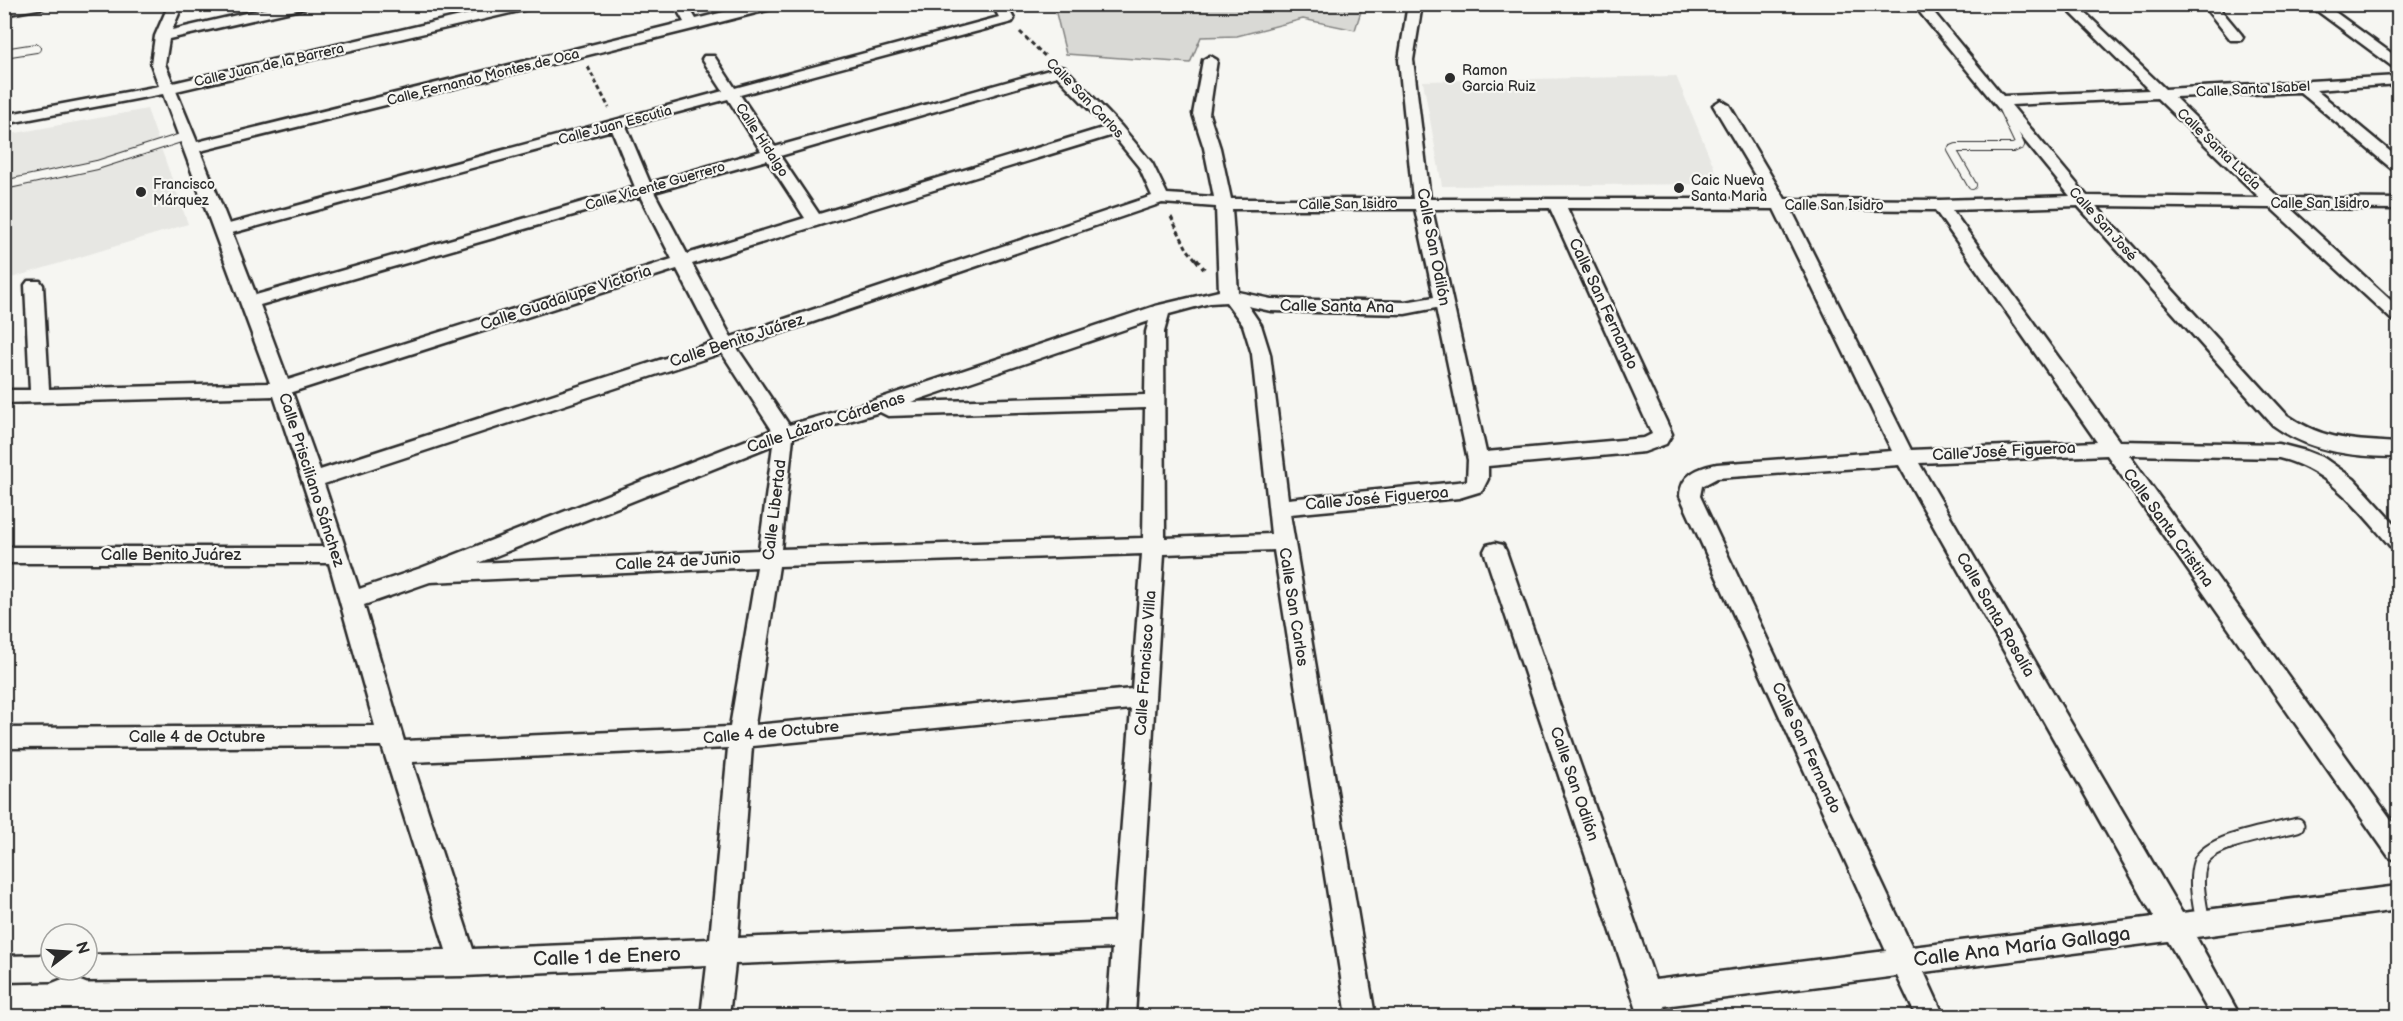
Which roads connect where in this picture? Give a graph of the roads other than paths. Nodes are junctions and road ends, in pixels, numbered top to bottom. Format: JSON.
{"nodes":[{"id":1,"x":43,"y":4,"type":"edge"},
{"id":2,"x":176,"y":4,"type":"edge"},
{"id":3,"x":305,"y":4,"type":"edge"},
{"id":4,"x":532,"y":4,"type":"edge"},
{"id":5,"x":680,"y":4,"type":"edge"},
{"id":6,"x":774,"y":4,"type":"edge"},
{"id":7,"x":999,"y":4,"type":"edge"},
{"id":8,"x":1415,"y":4,"type":"edge"},
{"id":9,"x":1919,"y":4,"type":"edge"},
{"id":10,"x":2068,"y":4,"type":"edge"},
{"id":11,"x":2208,"y":4,"type":"edge"},
{"id":12,"x":2314,"y":4,"type":"edge"},
{"id":13,"x":4,"y":11,"type":"edge"},
{"id":14,"x":692,"y":25,"type":"junction"},
{"id":15,"x":162,"y":36,"type":"junction"},
{"id":16,"x":2236,"y":37,"type":"dead end"},
{"id":17,"x":36,"y":48,"type":"dead end"},
{"id":18,"x":4,"y":53,"type":"edge"},
{"id":19,"x":709,"y":59,"type":"dead end"},
{"id":20,"x":1210,"y":60,"type":"dead end"},
{"id":21,"x":2398,"y":64,"type":"edge"},
{"id":22,"x":1060,"y":71,"type":"joint"},
{"id":23,"x":2398,"y":80,"type":"edge"},
{"id":24,"x":2303,"y":87,"type":"junction"},
{"id":25,"x":168,"y":89,"type":"junction"},
{"id":26,"x":730,"y":93,"type":"junction"},
{"id":27,"x":2161,"y":94,"type":"junction"},
{"id":28,"x":1999,"y":101,"type":"junction"},
{"id":29,"x":1720,"y":105,"type":"dead end"},
{"id":30,"x":4,"y":120,"type":"edge"},
{"id":31,"x":618,"y":125,"type":"junction"},
{"id":32,"x":1116,"y":129,"type":"junction"},
{"id":33,"x":189,"y":142,"type":"junction"},
{"id":34,"x":770,"y":153,"type":"junction"},
{"id":35,"x":2398,"y":166,"type":"edge"},
{"id":36,"x":4,"y":185,"type":"edge"},
{"id":37,"x":1972,"y":185,"type":"dead end"},
{"id":38,"x":644,"y":189,"type":"junction"},
{"id":39,"x":1167,"y":199,"type":"junction"},
{"id":40,"x":2082,"y":201,"type":"junction"},
{"id":41,"x":1422,"y":203,"type":"junction"},
{"id":42,"x":1556,"y":203,"type":"junction"},
{"id":43,"x":2275,"y":203,"type":"junction"},
{"id":44,"x":1224,"y":204,"type":"junction"},
{"id":45,"x":1780,"y":204,"type":"junction"},
{"id":46,"x":2398,"y":204,"type":"edge"},
{"id":47,"x":1940,"y":205,"type":"junction"},
{"id":48,"x":815,"y":221,"type":"junction"},
{"id":49,"x":224,"y":230,"type":"junction"},
{"id":50,"x":683,"y":261,"type":"junction"},
{"id":51,"x":34,"y":285,"type":"dead end"},
{"id":52,"x":1229,"y":292,"type":"junction"},
{"id":53,"x":1444,"y":301,"type":"junction"},
{"id":54,"x":250,"y":302,"type":"junction"},
{"id":55,"x":1161,"y":310,"type":"junction"},
{"id":56,"x":2398,"y":316,"type":"edge"},
{"id":57,"x":726,"y":345,"type":"junction"},
{"id":58,"x":282,"y":389,"type":"junction"},
{"id":59,"x":40,"y":396,"type":"junction"},
{"id":60,"x":4,"y":398,"type":"edge"},
{"id":61,"x":1156,"y":401,"type":"junction"},
{"id":62,"x":866,"y":410,"type":"junction"},
{"id":63,"x":784,"y":434,"type":"junction"},
{"id":64,"x":2110,"y":447,"type":"junction"},
{"id":65,"x":2398,"y":450,"type":"edge"},
{"id":66,"x":1905,"y":457,"type":"junction"},
{"id":67,"x":1478,"y":460,"type":"junction"},
{"id":68,"x":1694,"y":479,"type":"joint"},
{"id":69,"x":312,"y":480,"type":"junction"},
{"id":70,"x":1475,"y":486,"type":"joint"},
{"id":71,"x":1279,"y":507,"type":"junction"},
{"id":72,"x":2398,"y":540,"type":"edge"},
{"id":73,"x":1283,"y":542,"type":"junction"},
{"id":74,"x":1154,"y":544,"type":"junction"},
{"id":75,"x":1495,"y":551,"type":"dead end"},
{"id":76,"x":4,"y":555,"type":"edge"},
{"id":77,"x":337,"y":555,"type":"junction"},
{"id":78,"x":770,"y":558,"type":"junction"},
{"id":79,"x":429,"y":574,"type":"junction"},
{"id":80,"x":350,"y":601,"type":"junction"},
{"id":81,"x":1143,"y":699,"type":"junction"},
{"id":82,"x":741,"y":737,"type":"junction"},
{"id":83,"x":4,"y":738,"type":"edge"},
{"id":84,"x":394,"y":744,"type":"junction"},
{"id":85,"x":2297,"y":825,"type":"dead end"},
{"id":86,"x":2398,"y":849,"type":"edge"},
{"id":87,"x":2398,"y":898,"type":"edge"},
{"id":88,"x":2203,"y":923,"type":"junction"},
{"id":89,"x":2174,"y":927,"type":"junction"},
{"id":90,"x":1126,"y":934,"type":"junction"},
{"id":91,"x":723,"y":952,"type":"junction"},
{"id":92,"x":1905,"y":962,"type":"junction"},
{"id":93,"x":464,"y":963,"type":"junction"},
{"id":94,"x":39,"y":968,"type":"edge"},
{"id":95,"x":99,"y":968,"type":"edge"},
{"id":96,"x":4,"y":969,"type":"edge"},
{"id":97,"x":1649,"y":1006,"type":"edge"},
{"id":98,"x":715,"y":1017,"type":"edge"},
{"id":99,"x":1121,"y":1017,"type":"edge"},
{"id":100,"x":1361,"y":1017,"type":"edge"},
{"id":101,"x":1930,"y":1017,"type":"edge"},
{"id":102,"x":2226,"y":1017,"type":"edge"}],
"edges":[{"from":1,"to":13,"type":"street"},
{"from":2,"to":15,"type":"street","name":"Calle Prisciliano Sánchez"},
{"from":3,"to":15,"type":"street"},
{"from":4,"to":25,"type":"street","name":"Calle Juan de la Barrera"},
{"from":5,"to":14,"type":"street"},
{"from":6,"to":14,"type":"street","name":"Calle Fernando Montes de Oca"},
{"from":7,"to":26,"type":"street","name":"Calle Juan Escutia"},
{"from":8,"to":41,"type":"street","name":"Calle San Odilón"},
{"from":9,"to":28,"type":"street","name":"Calle San José"},
{"from":10,"to":27,"type":"street","name":"Calle Santa Lucía"},
{"from":11,"to":16,"type":"street"},
{"from":12,"to":21,"type":"street"},
{"from":14,"to":33,"type":"street","name":"Calle Fernando Montes de Oca"},
{"from":15,"to":25,"type":"street","name":"Calle Prisciliano Sánchez"},
{"from":17,"to":18,"type":"lane"},
{"from":19,"to":26,"type":"street","name":"Calle Hidalgo"},
{"from":20,"to":44,"type":"street"},
{"from":22,"to":32,"type":"street","name":"Calle San Carlos"},
{"from":22,"to":34,"type":"street","name":"Calle Vicente Guerrero"},
{"from":23,"to":24,"type":"street","name":"Calle Santa Isabel"},
{"from":24,"to":27,"type":"street","name":"Calle Santa Isabel"},
{"from":24,"to":35,"type":"street"},
{"from":25,"to":30,"type":"street","name":"Calle Juan de la Barrera"},
{"from":25,"to":33,"type":"street","name":"Calle Prisciliano Sánchez"},
{"from":26,"to":31,"type":"street","name":"Calle Juan Escutia"},
{"from":26,"to":34,"type":"street","name":"Calle Hidalgo"},
{"from":27,"to":28,"type":"street","name":"Calle Santa Isabel"},
{"from":27,"to":43,"type":"street","name":"Calle Santa Lucía"},
{"from":28,"to":37,"type":"lane"},
{"from":28,"to":40,"type":"street","name":"Calle San José"},
{"from":29,"to":45,"type":"street","name":"Calle Santa Rosalía"},
{"from":31,"to":38,"type":"street"},
{"from":31,"to":49,"type":"street","name":"Calle Juan Escutia"},
{"from":32,"to":39,"type":"street","name":"Calle San Carlos"},
{"from":32,"to":48,"type":"street","name":"Calle Guadalupe Victoria"},
{"from":33,"to":36,"type":"lane"},
{"from":33,"to":49,"type":"street","name":"Calle Prisciliano Sánchez"},
{"from":34,"to":38,"type":"street","name":"Calle Vicente Guerrero"},
{"from":34,"to":48,"type":"street","name":"Calle Hidalgo"},
{"from":38,"to":50,"type":"street"},
{"from":38,"to":54,"type":"street","name":"Calle Vicente Guerrero"},
{"from":39,"to":44,"type":"street","name":"Calle San Isidro"},
{"from":39,"to":57,"type":"street","name":"Calle Benito Juárez"},
{"from":40,"to":43,"type":"street","name":"Calle San Isidro"},
{"from":40,"to":47,"type":"street","name":"Calle San Isidro"},
{"from":40,"to":65,"type":"street","name":"Calle San José"},
{"from":41,"to":42,"type":"street","name":"Calle San Isidro"},
{"from":41,"to":44,"type":"street","name":"Calle San Isidro"},
{"from":41,"to":53,"type":"street","name":"Calle San Odilón"},
{"from":42,"to":45,"type":"street","name":"Calle San Isidro"},
{"from":42,"to":67,"type":"street","name":"Calle San Fernando"},
{"from":43,"to":46,"type":"street","name":"Calle San Isidro"},
{"from":43,"to":56,"type":"street","name":"Calle Santa Lucía"},
{"from":44,"to":52,"type":"street"},
{"from":45,"to":47,"type":"street","name":"Calle San Isidro"},
{"from":45,"to":66,"type":"street","name":"Calle Santa Rosalía"},
{"from":47,"to":64,"type":"street","name":"Calle Santa Cristina"},
{"from":48,"to":50,"type":"street","name":"Calle Guadalupe Victoria"},
{"from":49,"to":54,"type":"street","name":"Calle Prisciliano Sánchez"},
{"from":50,"to":57,"type":"street"},
{"from":50,"to":58,"type":"street","name":"Calle Guadalupe Victoria"},
{"from":51,"to":59,"type":"street"},
{"from":52,"to":53,"type":"street","name":"Calle Santa Ana"},
{"from":52,"to":55,"type":"street","name":"Calle Lázaro Cárdenas"},
{"from":52,"to":71,"type":"street","name":"Calle San Carlos"},
{"from":53,"to":67,"type":"street","name":"Calle San Odilón"},
{"from":54,"to":58,"type":"street","name":"Calle Prisciliano Sánchez"},
{"from":55,"to":61,"type":"street","name":"Calle Francisco Villa"},
{"from":55,"to":62,"type":"street","name":"Calle Lázaro Cárdenas"},
{"from":57,"to":63,"type":"street"},
{"from":57,"to":69,"type":"street","name":"Calle Benito Juárez"},
{"from":58,"to":59,"type":"street","name":"Calle Guadalupe Victoria"},
{"from":58,"to":69,"type":"street","name":"Calle Prisciliano Sánchez"},
{"from":59,"to":60,"type":"street","name":"Calle Guadalupe Victoria"},
{"from":61,"to":62,"type":"street"},
{"from":61,"to":74,"type":"street","name":"Calle Francisco Villa"},
{"from":62,"to":63,"type":"street","name":"Calle Lázaro Cárdenas"},
{"from":63,"to":78,"type":"street","name":"Calle Libertad"},
{"from":63,"to":79,"type":"street","name":"Calle Lázaro Cárdenas"},
{"from":64,"to":66,"type":"street","name":"Calle José Figueroa"},
{"from":64,"to":72,"type":"street","name":"Calle José Figueroa"},
{"from":64,"to":86,"type":"street","name":"Calle Santa Cristina"},
{"from":66,"to":68,"type":"street","name":"Calle José Figueroa"},
{"from":66,"to":89,"type":"street","name":"Calle Santa Rosalía"},
{"from":67,"to":70,"type":"street","name":"Calle San Odilón"},
{"from":68,"to":92,"type":"street","name":"Calle San Fernando"},
{"from":69,"to":77,"type":"street","name":"Calle Prisciliano Sánchez"},
{"from":70,"to":71,"type":"street","name":"Calle José Figueroa"},
{"from":71,"to":73,"type":"street","name":"Calle San Carlos"},
{"from":73,"to":74,"type":"street"},
{"from":73,"to":100,"type":"street","name":"Calle San Carlos"},
{"from":74,"to":78,"type":"street","name":"Calle 24 de Junio"},
{"from":74,"to":81,"type":"street","name":"Calle Francisco Villa"},
{"from":75,"to":97,"type":"street","name":"Calle San Odilón"},
{"from":76,"to":77,"type":"street","name":"Calle Benito Juárez"},
{"from":77,"to":80,"type":"street","name":"Calle Prisciliano Sánchez"},
{"from":78,"to":79,"type":"street","name":"Calle 24 de Junio"},
{"from":78,"to":82,"type":"street","name":"Calle Libertad"},
{"from":79,"to":80,"type":"street","name":"Calle 24 de Junio"},
{"from":80,"to":84,"type":"street","name":"Calle Prisciliano Sánchez"},
{"from":81,"to":82,"type":"street","name":"Calle 4 de Octubre"},
{"from":81,"to":90,"type":"street","name":"Calle Francisco Villa"},
{"from":82,"to":84,"type":"street","name":"Calle 4 de Octubre"},
{"from":82,"to":91,"type":"street","name":"Calle Libertad"},
{"from":83,"to":84,"type":"street","name":"Calle 4 de Octubre"},
{"from":84,"to":93,"type":"street","name":"Calle Prisciliano Sánchez"},
{"from":85,"to":88,"type":"lane"},
{"from":87,"to":88,"type":"street","name":"Calle Ana María Gallaga"},
{"from":88,"to":89,"type":"street","name":"Calle Ana María Gallaga"},
{"from":89,"to":92,"type":"street","name":"Calle Ana María Gallaga"},
{"from":89,"to":102,"type":"street","name":"Calle Santa Rosalía"},
{"from":90,"to":91,"type":"street","name":"Calle 1 de Enero"},
{"from":90,"to":99,"type":"street","name":"Calle Francisco Villa"},
{"from":91,"to":93,"type":"street","name":"Calle 1 de Enero"},
{"from":91,"to":98,"type":"street","name":"Calle Libertad"},
{"from":92,"to":97,"type":"street","name":"Calle Ana María Gallaga"},
{"from":92,"to":101,"type":"street","name":"Calle San Fernando"},
{"from":93,"to":95,"type":"street","name":"Calle 1 de Enero"},
{"from":94,"to":96,"type":"street"}]}
